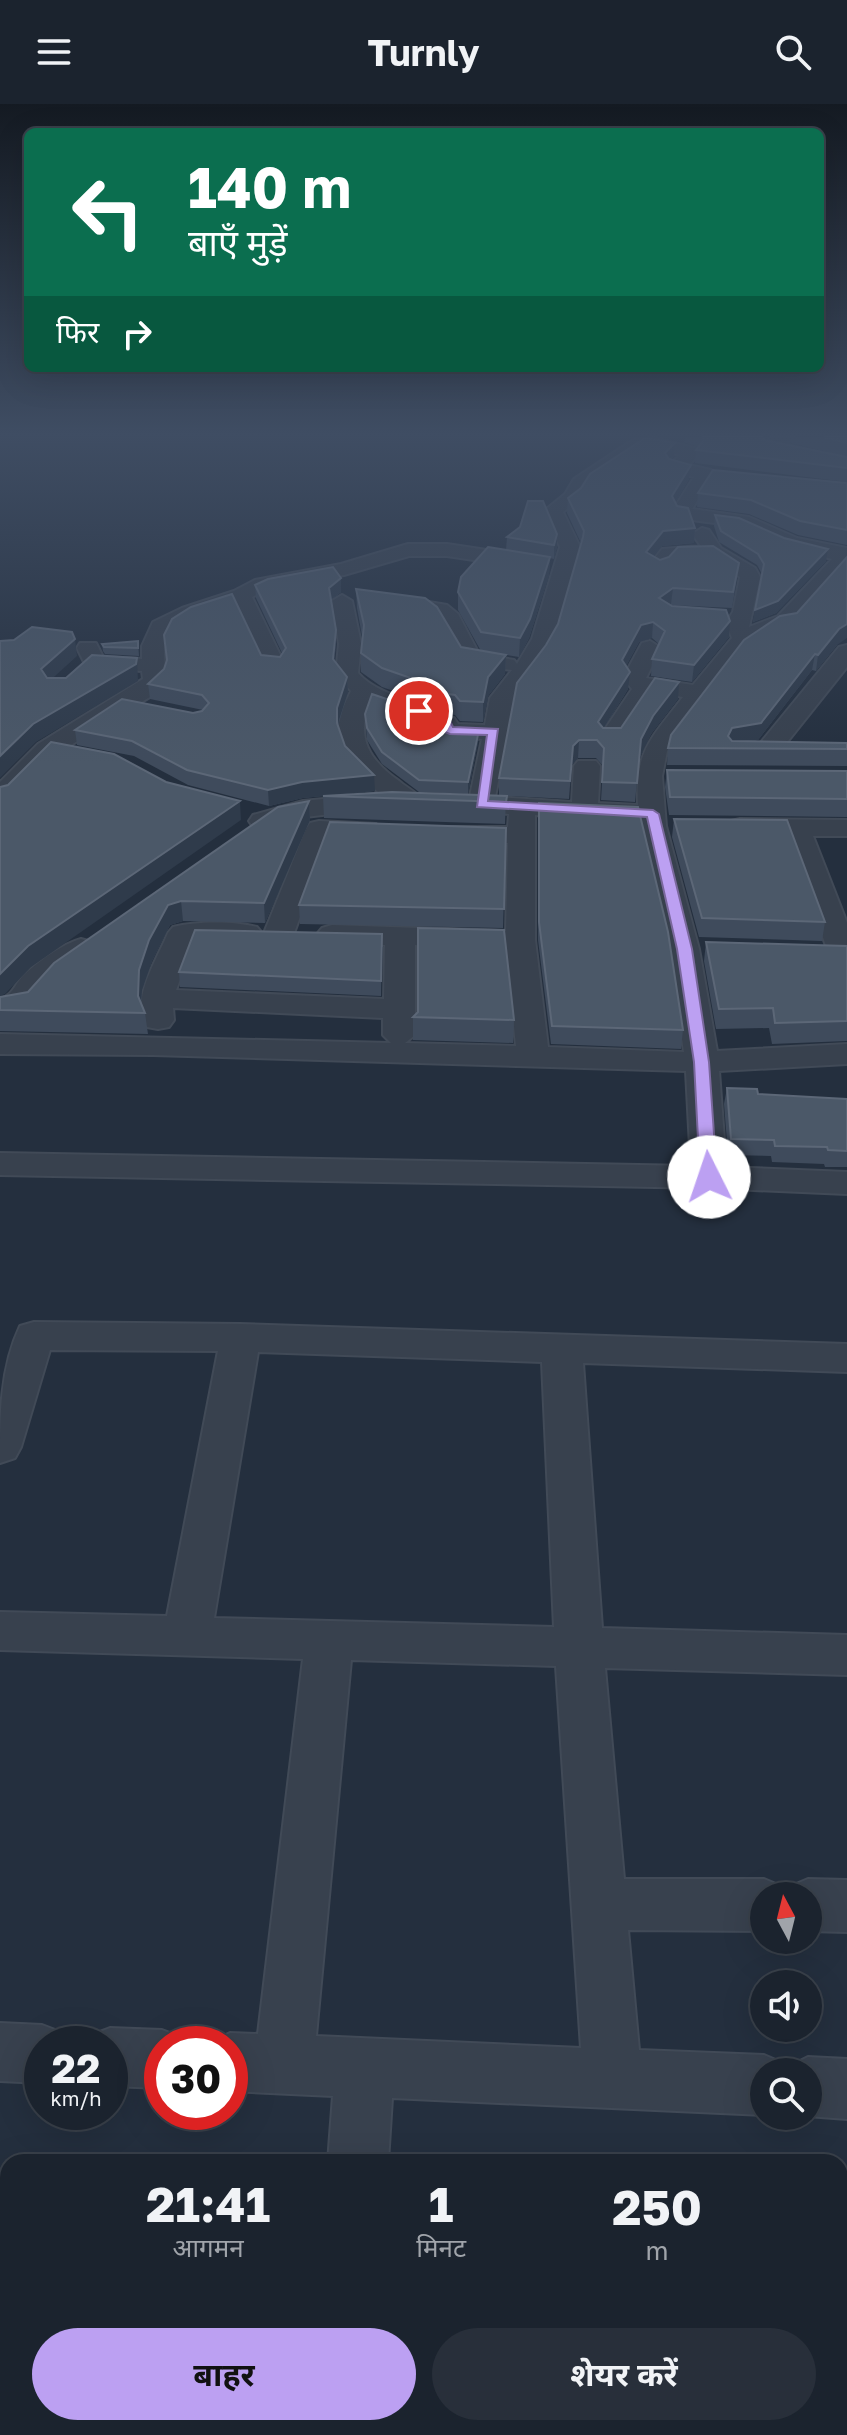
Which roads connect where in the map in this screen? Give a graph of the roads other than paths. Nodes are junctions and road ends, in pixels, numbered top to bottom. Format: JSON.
{"nodes":[{"id":1,"x":569,"y":546,"type":"edge"},
{"id":2,"x":708,"y":546,"type":"edge"},
{"id":3,"x":806,"y":546,"type":"edge"},
{"id":4,"x":714,"y":552,"type":"junction"},
{"id":5,"x":846,"y":555,"type":"edge"},
{"id":6,"x":658,"y":567,"type":"edge"},
{"id":7,"x":564,"y":569,"type":"junction"},
{"id":8,"x":241,"y":595,"type":"junction"},
{"id":9,"x":176,"y":603,"type":"dead end"},
{"id":10,"x":713,"y":616,"type":"edge"},
{"id":11,"x":742,"y":629,"type":"junction"},
{"id":12,"x":650,"y":648,"type":"edge"},
{"id":13,"x":847,"y":652,"type":"edge"},
{"id":14,"x":153,"y":656,"type":"junction"},
{"id":15,"x":273,"y":663,"type":"edge"},
{"id":16,"x":526,"y":667,"type":"junction"},
{"id":17,"x":70,"y":678,"type":"edge"},
{"id":18,"x":645,"y":686,"type":"junction"},
{"id":19,"x":364,"y":687,"type":"junction"},
{"id":20,"x":698,"y":693,"type":"junction"},
{"id":21,"x":119,"y":703,"type":"junction"},
{"id":22,"x":149,"y":709,"type":"edge"},
{"id":23,"x":494,"y":732,"type":"junction"},
{"id":24,"x":611,"y":738,"type":"edge"},
{"id":25,"x":47,"y":749,"type":"junction"},
{"id":26,"x":655,"y":750,"type":"junction"},
{"id":27,"x":683,"y":750,"type":"edge"},
{"id":28,"x":739,"y":751,"type":"edge"},
{"id":29,"x":767,"y":751,"type":"junction"},
{"id":30,"x":799,"y":751,"type":"edge"},
{"id":31,"x":78,"y":755,"type":"edge"},
{"id":32,"x":587,"y":766,"type":"dead end"},
{"id":33,"x":649,"y":776,"type":"junction"},
{"id":34,"x":679,"y":776,"type":"edge"},
{"id":35,"x":5,"y":787,"type":"edge"},
{"id":36,"x":410,"y":801,"type":"junction"},
{"id":37,"x":481,"y":805,"type":"junction"},
{"id":38,"x":585,"y":810,"type":"junction"},
{"id":39,"x":653,"y":820,"type":"junction"},
{"id":40,"x":522,"y":821,"type":"junction"},
{"id":41,"x":239,"y":822,"type":"edge"},
{"id":42,"x":685,"y":826,"type":"edge"},
{"id":43,"x":717,"y":827,"type":"edge"},
{"id":44,"x":797,"y":828,"type":"junction"},
{"id":45,"x":847,"y":828,"type":"edge"},
{"id":46,"x":397,"y":831,"type":"edge"},
{"id":47,"x":428,"y":832,"type":"edge"},
{"id":48,"x":279,"y":933,"type":"junction"},
{"id":49,"x":400,"y":936,"type":"junction"},
{"id":50,"x":96,"y":937,"type":"edge"},
{"id":51,"x":520,"y":940,"type":"junction"},
{"id":52,"x":812,"y":953,"type":"edge"},
{"id":53,"x":846,"y":954,"type":"edge"},
{"id":54,"x":157,"y":998,"type":"junction"},
{"id":55,"x":0,"y":1008,"type":"edge"},
{"id":56,"x":400,"y":1009,"type":"junction"},
{"id":57,"x":0,"y":1044,"type":"edge"},
{"id":58,"x":153,"y":1045,"type":"junction"},
{"id":59,"x":398,"y":1054,"type":"junction"},
{"id":60,"x":847,"y":1054,"type":"edge"},
{"id":61,"x":533,"y":1058,"type":"junction"},
{"id":62,"x":702,"y":1062,"type":"junction"},
{"id":63,"x":0,"y":1164,"type":"edge"},
{"id":64,"x":709,"y":1177,"type":"junction"},
{"id":65,"x":847,"y":1183,"type":"edge"},
{"id":66,"x":240,"y":1338,"type":"junction"},
{"id":67,"x":562,"y":1350,"type":"junction"},
{"id":68,"x":847,"y":1358,"type":"edge"},
{"id":69,"x":0,"y":1447,"type":"edge"},
{"id":70,"x":0,"y":1631,"type":"edge"},
{"id":71,"x":187,"y":1636,"type":"junction"},
{"id":72,"x":329,"y":1641,"type":"junction"},
{"id":73,"x":579,"y":1648,"type":"junction"},
{"id":74,"x":847,"y":1655,"type":"edge"},
{"id":75,"x":599,"y":1904,"type":"junction"},
{"id":76,"x":750,"y":1905,"type":"edge"},
{"id":77,"x":822,"y":1905,"type":"edge"},
{"id":78,"x":847,"y":1906,"type":"edge"},
{"id":79,"x":0,"y":2052,"type":"edge"},
{"id":80,"x":24,"y":2053,"type":"edge"},
{"id":81,"x":257,"y":2063,"type":"edge"},
{"id":82,"x":364,"y":2067,"type":"junction"},
{"id":83,"x":612,"y":2079,"type":"junction"},
{"id":84,"x":750,"y":2084,"type":"edge"},
{"id":85,"x":822,"y":2088,"type":"edge"},
{"id":86,"x":847,"y":2089,"type":"edge"},
{"id":87,"x":359,"y":2154,"type":"edge"}],
"edges":[{"from":1,"to":7,"type":"street"},
{"from":2,"to":4,"type":"street"},
{"from":3,"to":5,"type":"street"},
{"from":4,"to":6,"type":"street"},
{"from":4,"to":11,"type":"street"},
{"from":5,"to":11,"type":"street"},
{"from":7,"to":8,"type":"street"},
{"from":7,"to":16,"type":"street"},
{"from":8,"to":14,"type":"street"},
{"from":8,"to":15,"type":"street"},
{"from":9,"to":14,"type":"street"},
{"from":10,"to":11,"type":"street"},
{"from":11,"to":20,"type":"street"},
{"from":12,"to":18,"type":"street"},
{"from":13,"to":29,"type":"street"},
{"from":14,"to":17,"type":"street"},
{"from":14,"to":21,"type":"street"},
{"from":16,"to":19,"type":"street"},
{"from":16,"to":23,"type":"street"},
{"from":18,"to":20,"type":"street"},
{"from":18,"to":24,"type":"street"},
{"from":19,"to":23,"type":"street"},
{"from":19,"to":36,"type":"street"},
{"from":20,"to":26,"type":"street"},
{"from":21,"to":22,"type":"street"},
{"from":21,"to":25,"type":"street"},
{"from":23,"to":37,"type":"street"},
{"from":25,"to":31,"type":"street"},
{"from":25,"to":35,"type":"street"},
{"from":26,"to":27,"type":"street"},
{"from":26,"to":33,"type":"street"},
{"from":28,"to":29,"type":"street"},
{"from":29,"to":30,"type":"street"},
{"from":32,"to":38,"type":"street"},
{"from":33,"to":34,"type":"street"},
{"from":33,"to":39,"type":"street"},
{"from":36,"to":37,"type":"street"},
{"from":36,"to":41,"type":"street"},
{"from":37,"to":40,"type":"street"},
{"from":38,"to":39,"type":"street"},
{"from":38,"to":40,"type":"street"},
{"from":39,"to":42,"type":"street"},
{"from":39,"to":62,"type":"street"},
{"from":40,"to":47,"type":"street"},
{"from":40,"to":51,"type":"street"},
{"from":43,"to":44,"type":"street"},
{"from":44,"to":45,"type":"street"},
{"from":44,"to":53,"type":"street"},
{"from":46,"to":48,"type":"street"},
{"from":48,"to":49,"type":"street"},
{"from":48,"to":54,"type":"street"},
{"from":49,"to":51,"type":"street"},
{"from":49,"to":56,"type":"street"},
{"from":50,"to":55,"type":"street"},
{"from":51,"to":61,"type":"street"},
{"from":52,"to":53,"type":"street"},
{"from":54,"to":56,"type":"street"},
{"from":54,"to":58,"type":"street"},
{"from":56,"to":59,"type":"street"},
{"from":57,"to":58,"type":"street"},
{"from":58,"to":59,"type":"street"},
{"from":59,"to":61,"type":"street"},
{"from":60,"to":62,"type":"street"},
{"from":61,"to":62,"type":"street"},
{"from":62,"to":64,"type":"street"},
{"from":63,"to":64,"type":"street"},
{"from":64,"to":65,"type":"street"},
{"from":66,"to":67,"type":"street"},
{"from":66,"to":69,"type":"street"},
{"from":66,"to":71,"type":"street"},
{"from":67,"to":68,"type":"street"},
{"from":67,"to":73,"type":"street"},
{"from":70,"to":71,"type":"street"},
{"from":71,"to":72,"type":"street"},
{"from":72,"to":73,"type":"street"},
{"from":72,"to":81,"type":"street"},
{"from":73,"to":74,"type":"street"},
{"from":73,"to":75,"type":"street"},
{"from":75,"to":76,"type":"street"},
{"from":75,"to":83,"type":"street"},
{"from":77,"to":78,"type":"street"},
{"from":79,"to":80,"type":"street"},
{"from":81,"to":82,"type":"street"},
{"from":82,"to":83,"type":"street"},
{"from":82,"to":87,"type":"street"},
{"from":83,"to":84,"type":"street"},
{"from":85,"to":86,"type":"street"}]}
